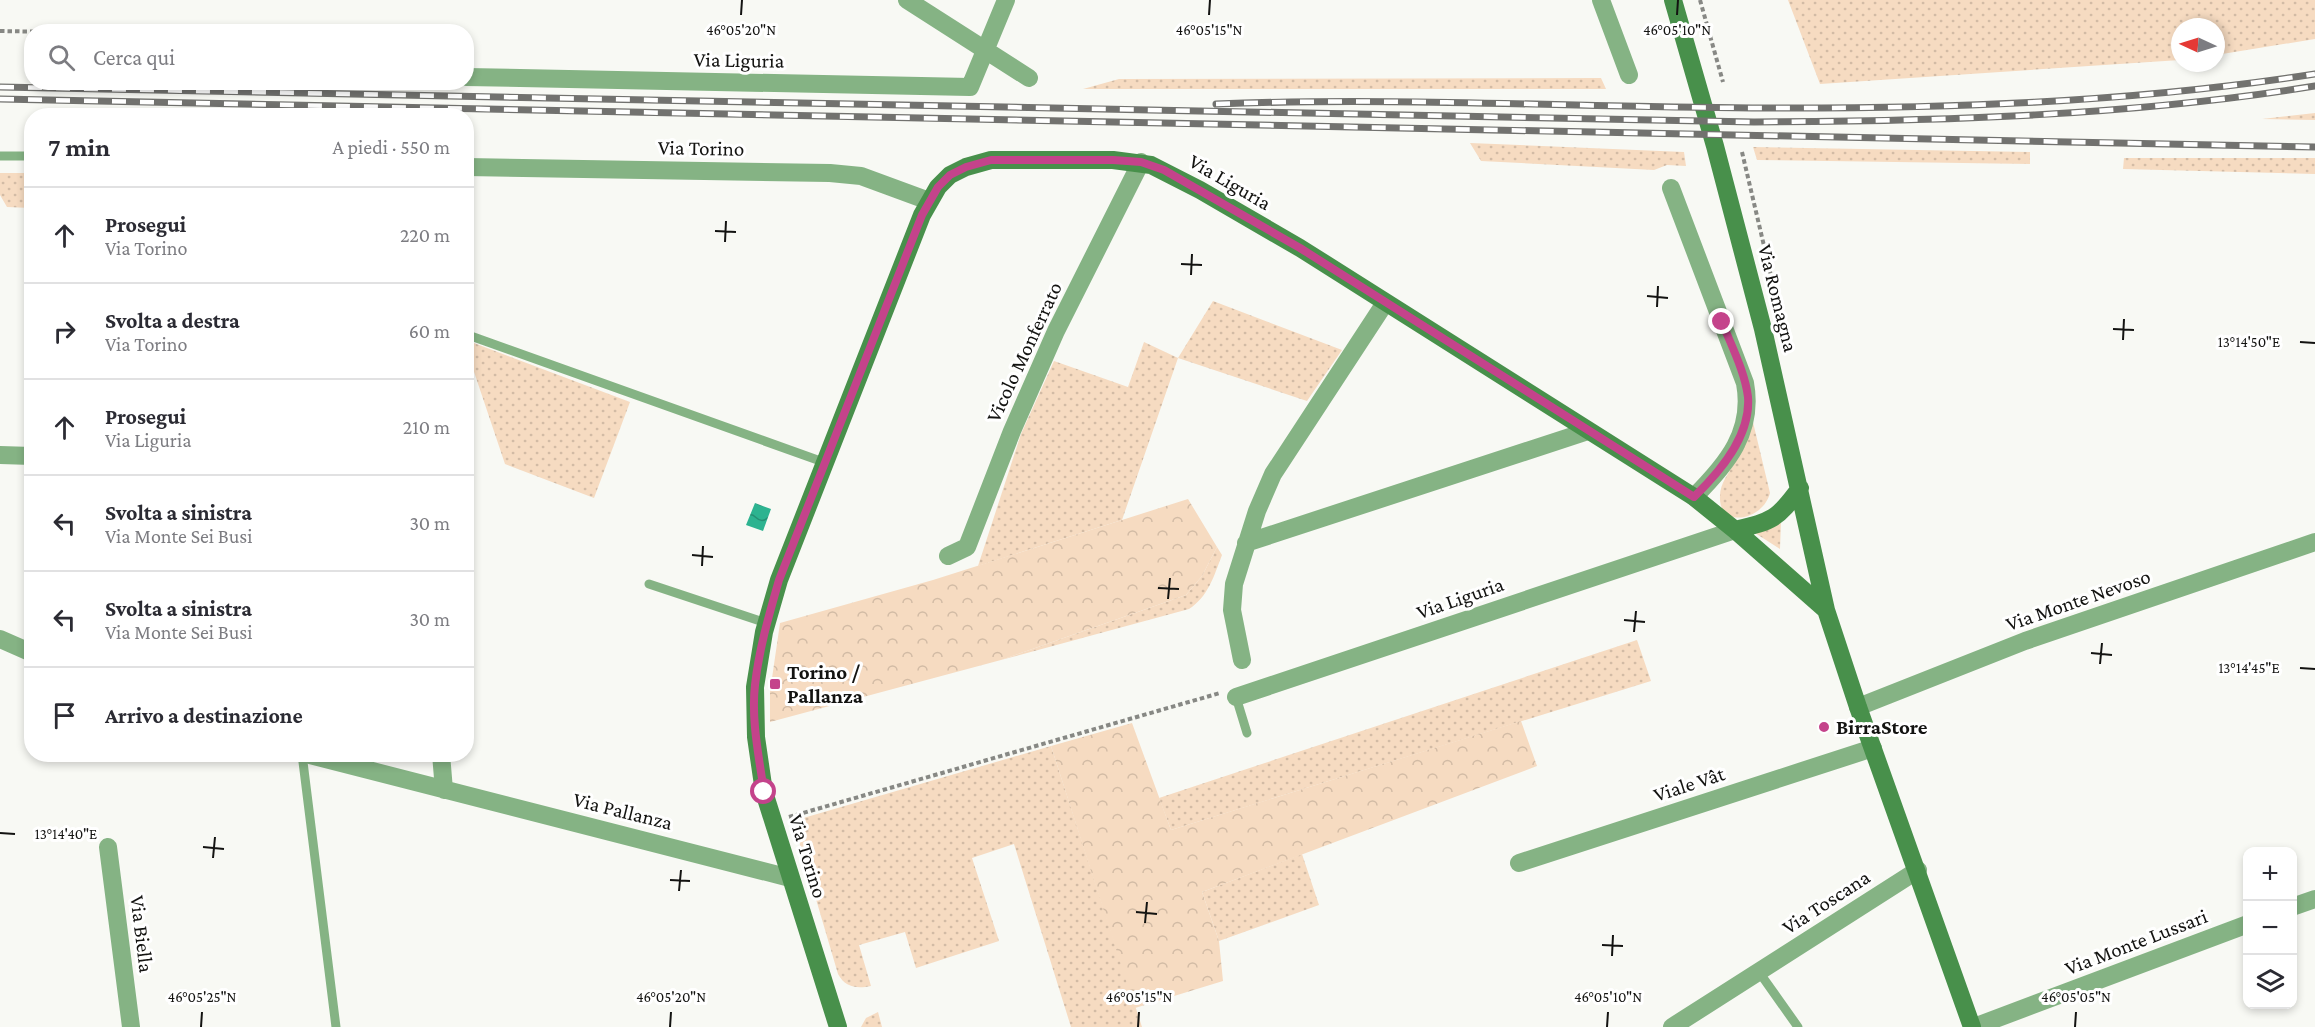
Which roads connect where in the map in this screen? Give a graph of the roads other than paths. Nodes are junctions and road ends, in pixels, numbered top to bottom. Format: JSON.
{"nodes":[{"id":1,"x":907,"y":0,"type":"edge"},
{"id":2,"x":1006,"y":0,"type":"edge"},
{"id":3,"x":1601,"y":0,"type":"edge"},
{"id":4,"x":1673,"y":0,"type":"edge"},
{"id":5,"x":987,"y":50,"type":"junction"},
{"id":6,"x":1629,"y":75,"type":"dead end"},
{"id":7,"x":474,"y":77,"type":"edge"},
{"id":8,"x":1029,"y":78,"type":"dead end"},
{"id":9,"x":0,"y":156,"type":"edge"},
{"id":10,"x":24,"y":156,"type":"edge"},
{"id":11,"x":1141,"y":162,"type":"junction"},
{"id":12,"x":474,"y":167,"type":"edge"},
{"id":13,"x":1671,"y":188,"type":"dead end"},
{"id":14,"x":929,"y":201,"type":"junction"},
{"id":15,"x":1385,"y":303,"type":"junction"},
{"id":16,"x":474,"y":337,"type":"edge"},
{"id":17,"x":1588,"y":431,"type":"junction"},
{"id":18,"x":0,"y":455,"type":"edge"},
{"id":19,"x":24,"y":456,"type":"edge"},
{"id":20,"x":826,"y":463,"type":"junction"},
{"id":21,"x":1800,"y":488,"type":"junction"},
{"id":22,"x":1694,"y":497,"type":"junction"},
{"id":23,"x":1735,"y":530,"type":"junction"},
{"id":24,"x":2315,"y":542,"type":"edge"},
{"id":25,"x":1246,"y":543,"type":"junction"},
{"id":26,"x":948,"y":556,"type":"dead end"},
{"id":27,"x":649,"y":585,"type":"dead end"},
{"id":28,"x":1826,"y":610,"type":"junction"},
{"id":29,"x":766,"y":623,"type":"junction"},
{"id":30,"x":0,"y":639,"type":"edge"},
{"id":31,"x":24,"y":650,"type":"edge"},
{"id":32,"x":1242,"y":660,"type":"dead end"},
{"id":33,"x":1233,"y":693,"type":"joint"},
{"id":34,"x":1858,"y":707,"type":"junction"},
{"id":35,"x":1247,"y":733,"type":"dead end"},
{"id":36,"x":1873,"y":748,"type":"junction"},
{"id":37,"x":305,"y":762,"type":"edge"},
{"id":38,"x":335,"y":762,"type":"edge"},
{"id":39,"x":442,"y":762,"type":"edge"},
{"id":40,"x":444,"y":790,"type":"junction"},
{"id":41,"x":108,"y":847,"type":"dead end"},
{"id":42,"x":1519,"y":863,"type":"dead end"},
{"id":43,"x":1918,"y":870,"type":"junction"},
{"id":44,"x":790,"y":878,"type":"junction"},
{"id":45,"x":2315,"y":899,"type":"edge"},
{"id":46,"x":2297,"y":905,"type":"edge"},
{"id":47,"x":2243,"y":926,"type":"edge"},
{"id":48,"x":1759,"y":972,"type":"junction"},
{"id":49,"x":131,"y":1027,"type":"edge"},
{"id":50,"x":336,"y":1027,"type":"edge"},
{"id":51,"x":838,"y":1027,"type":"edge"},
{"id":52,"x":1672,"y":1027,"type":"edge"},
{"id":53,"x":1798,"y":1027,"type":"edge"},
{"id":54,"x":1973,"y":1027,"type":"edge"}],
"edges":[{"from":1,"to":5,"type":"street"},
{"from":2,"to":5,"type":"street"},
{"from":3,"to":6,"type":"street"},
{"from":4,"to":21,"type":"main road","name":"Via Romagna"},
{"from":5,"to":7,"type":"street","name":"Via Liguria"},
{"from":5,"to":8,"type":"street"},
{"from":9,"to":10,"type":"lane"},
{"from":11,"to":14,"type":"main road","name":"Via Torino"},
{"from":11,"to":15,"type":"main road","name":"Via Liguria"},
{"from":11,"to":26,"type":"street","name":"Vicolo Monferrato"},
{"from":12,"to":14,"type":"street","name":"Via Torino"},
{"from":13,"to":22,"type":"street"},
{"from":14,"to":20,"type":"main road","name":"Via Torino"},
{"from":15,"to":17,"type":"main road","name":"Via Liguria"},
{"from":15,"to":25,"type":"street"},
{"from":16,"to":20,"type":"lane"},
{"from":17,"to":22,"type":"main road","name":"Via Liguria"},
{"from":17,"to":25,"type":"street"},
{"from":18,"to":19,"type":"street"},
{"from":20,"to":29,"type":"main road","name":"Via Torino"},
{"from":21,"to":23,"type":"main road","name":"Via Liguria"},
{"from":21,"to":28,"type":"main road","name":"Via Romagna"},
{"from":22,"to":23,"type":"main road","name":"Via Liguria"},
{"from":23,"to":28,"type":"main road","name":"Via Liguria"},
{"from":23,"to":33,"type":"street","name":"Via Liguria"},
{"from":24,"to":34,"type":"street","name":"Via Monte Nevoso"},
{"from":25,"to":32,"type":"street"},
{"from":27,"to":29,"type":"lane"},
{"from":28,"to":34,"type":"main road"},
{"from":29,"to":44,"type":"main road","name":"Via Torino"},
{"from":30,"to":31,"type":"street"},
{"from":33,"to":35,"type":"lane"},
{"from":34,"to":36,"type":"main road"},
{"from":36,"to":42,"type":"street","name":"Viale Vât"},
{"from":36,"to":43,"type":"main road"},
{"from":37,"to":50,"type":"lane"},
{"from":38,"to":40,"type":"street","name":"Via Pallanza"},
{"from":39,"to":40,"type":"street"},
{"from":40,"to":44,"type":"street","name":"Via Pallanza"},
{"from":41,"to":49,"type":"street","name":"Via Biella"},
{"from":43,"to":48,"type":"street","name":"Via Toscana"},
{"from":43,"to":54,"type":"main road"},
{"from":44,"to":51,"type":"main road","name":"Via Torino"},
{"from":45,"to":46,"type":"street"},
{"from":47,"to":54,"type":"street","name":"Via Monte Lussari"},
{"from":48,"to":52,"type":"street","name":"Via Toscana"},
{"from":48,"to":53,"type":"lane"}]}
